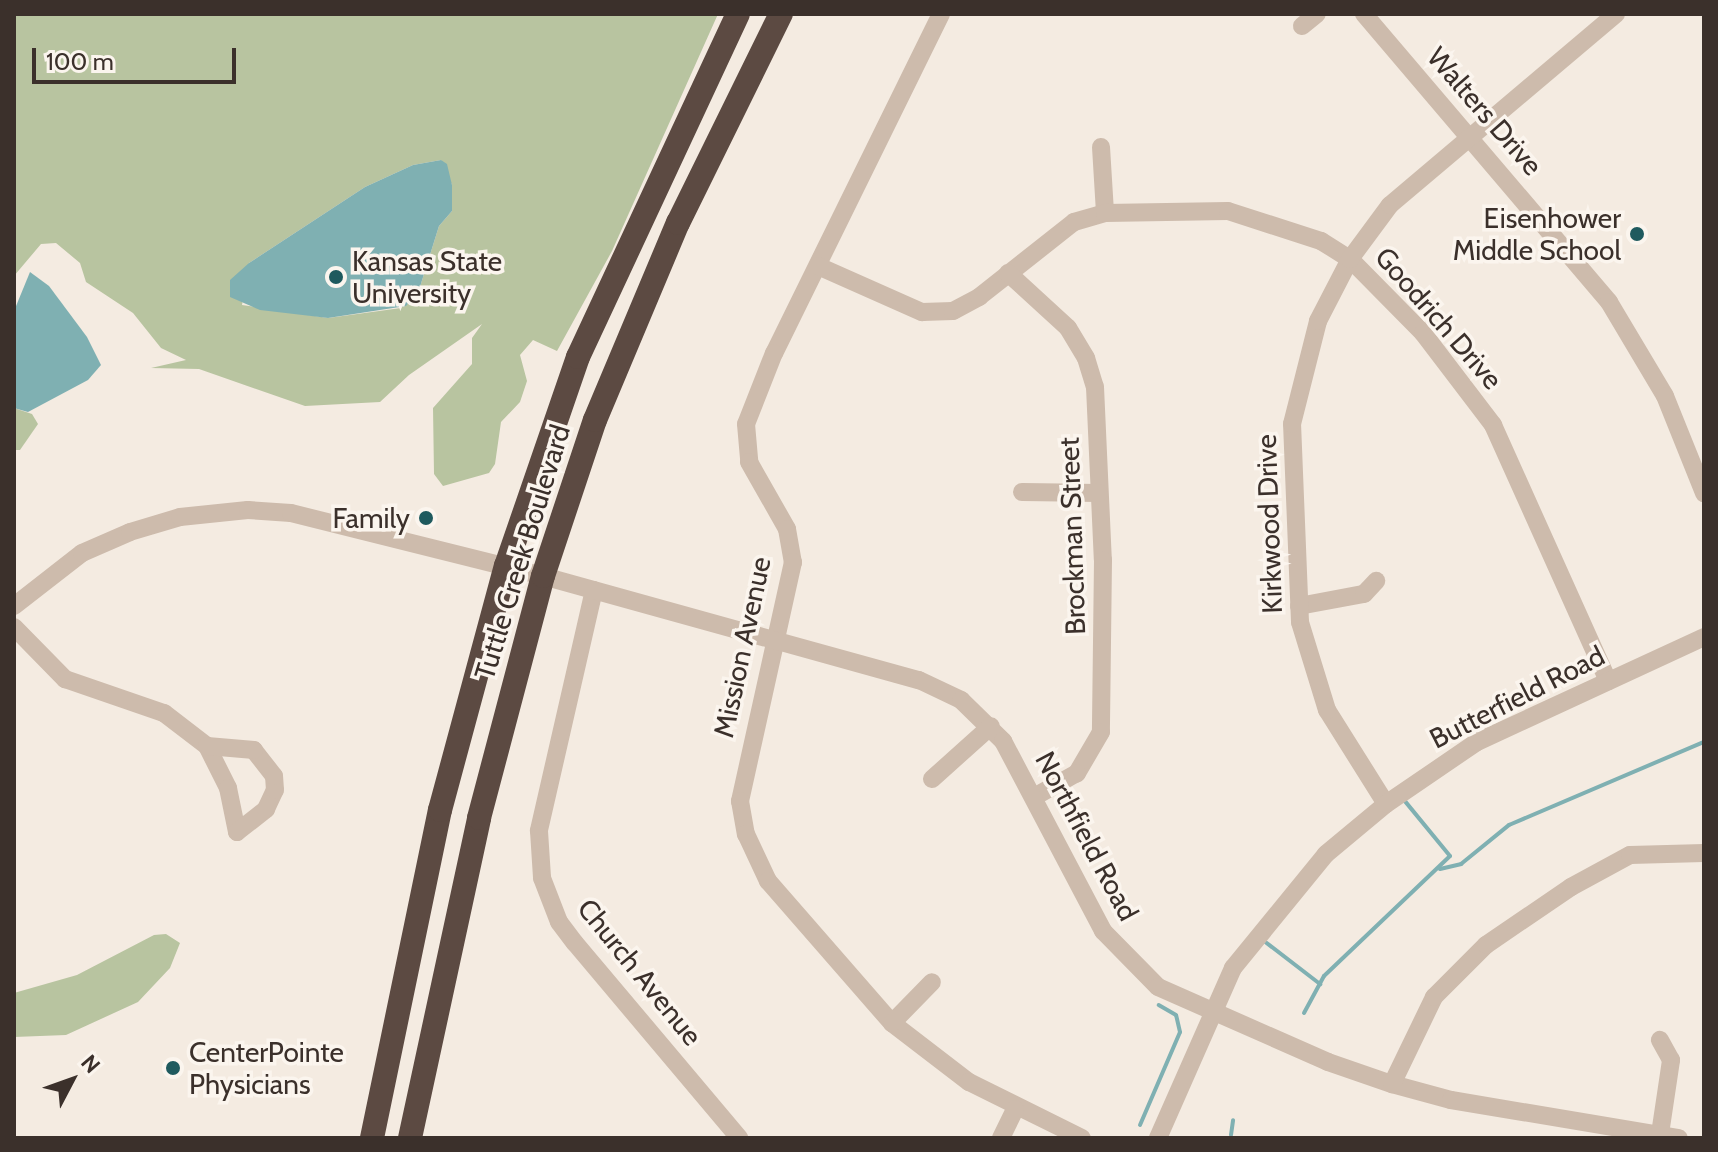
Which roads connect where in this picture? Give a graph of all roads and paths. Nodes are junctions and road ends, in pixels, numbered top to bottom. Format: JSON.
{"nodes":[{"id":1,"x":738,"y":14,"type":"edge"},
{"id":2,"x":781,"y":14,"type":"edge"},
{"id":3,"x":941,"y":14,"type":"edge"},
{"id":4,"x":1364,"y":14,"type":"edge"},
{"id":5,"x":1616,"y":14,"type":"edge"},
{"id":6,"x":1469,"y":134,"type":"junction"},
{"id":7,"x":1101,"y":147,"type":"dead end"},
{"id":8,"x":1105,"y":213,"type":"junction"},
{"id":9,"x":1350,"y":259,"type":"junction"},
{"id":10,"x":818,"y":266,"type":"junction"},
{"id":11,"x":1008,"y":273,"type":"junction"},
{"id":12,"x":1022,"y":492,"type":"dead end"},
{"id":13,"x":1099,"y":493,"type":"junction"},
{"id":14,"x":1704,"y":493,"type":"edge"},
{"id":15,"x":506,"y":566,"type":"junction"},
{"id":16,"x":543,"y":576,"type":"junction"},
{"id":17,"x":1376,"y":581,"type":"dead end"},
{"id":18,"x":594,"y":590,"type":"junction"},
{"id":19,"x":14,"y":606,"type":"edge"},
{"id":20,"x":1299,"y":606,"type":"junction"},
{"id":21,"x":14,"y":627,"type":"edge"},
{"id":22,"x":1704,"y":637,"type":"edge"},
{"id":23,"x":776,"y":640,"type":"junction"},
{"id":24,"x":1608,"y":681,"type":"junction"},
{"id":25,"x":991,"y":726,"type":"junction"},
{"id":26,"x":207,"y":746,"type":"junction"},
{"id":27,"x":932,"y":779,"type":"dead end"},
{"id":28,"x":1034,"y":797,"type":"junction"},
{"id":29,"x":1386,"y":804,"type":"junction"},
{"id":30,"x":1699,"y":845,"type":"edge"},
{"id":31,"x":932,"y":982,"type":"dead end"},
{"id":32,"x":1213,"y":1012,"type":"junction"},
{"id":33,"x":892,"y":1023,"type":"junction"},
{"id":34,"x":1660,"y":1040,"type":"dead end"},
{"id":35,"x":1392,"y":1084,"type":"junction"},
{"id":36,"x":1015,"y":1109,"type":"junction"},
{"id":37,"x":1660,"y":1134,"type":"junction"},
{"id":38,"x":372,"y":1138,"type":"edge"},
{"id":39,"x":410,"y":1138,"type":"edge"},
{"id":40,"x":739,"y":1138,"type":"edge"},
{"id":41,"x":1001,"y":1138,"type":"edge"},
{"id":42,"x":1082,"y":1138,"type":"edge"},
{"id":43,"x":1158,"y":1138,"type":"edge"},
{"id":44,"x":1679,"y":1138,"type":"edge"}],
"edges":[{"from":1,"to":15,"type":"highway","name":"Tuttle Creek Boulevard"},
{"from":2,"to":16,"type":"highway","name":"Tuttle Creek Boulevard"},
{"from":3,"to":10,"type":"street","name":"Mission Avenue"},
{"from":4,"to":6,"type":"street","name":"Walters Drive"},
{"from":5,"to":6,"type":"street","name":"Kirkwood Drive"},
{"from":6,"to":9,"type":"street","name":"Kirkwood Drive"},
{"from":6,"to":14,"type":"street","name":"Walters Drive"},
{"from":7,"to":8,"type":"street"},
{"from":8,"to":9,"type":"street","name":"Goodrich Drive"},
{"from":8,"to":11,"type":"street","name":"Goodrich Drive"},
{"from":9,"to":20,"type":"street","name":"Kirkwood Drive"},
{"from":9,"to":24,"type":"street","name":"Goodrich Drive"},
{"from":10,"to":11,"type":"street","name":"Goodrich Drive"},
{"from":10,"to":23,"type":"street","name":"Mission Avenue"},
{"from":11,"to":13,"type":"street","name":"Brockman Street"},
{"from":12,"to":13,"type":"street"},
{"from":13,"to":28,"type":"street","name":"Brockman Street"},
{"from":15,"to":16,"type":"street","name":"Northfield Road"},
{"from":15,"to":19,"type":"street","name":"Northfield Road"},
{"from":15,"to":38,"type":"highway","name":"Tuttle Creek Boulevard"},
{"from":16,"to":18,"type":"street","name":"Northfield Road"},
{"from":16,"to":39,"type":"highway","name":"Tuttle Creek Boulevard"},
{"from":17,"to":20,"type":"street"},
{"from":18,"to":23,"type":"street","name":"Northfield Road"},
{"from":18,"to":40,"type":"street","name":"Church Avenue"},
{"from":20,"to":29,"type":"street","name":"Kirkwood Drive"},
{"from":21,"to":26,"type":"street"},
{"from":22,"to":24,"type":"street","name":"Butterfield Road"},
{"from":23,"to":25,"type":"street","name":"Northfield Road"},
{"from":23,"to":33,"type":"street","name":"Mission Avenue"},
{"from":24,"to":29,"type":"street","name":"Butterfield Road"},
{"from":25,"to":27,"type":"street"},
{"from":25,"to":28,"type":"street","name":"Northfield Road"},
{"from":26,"to":26,"type":"street"},
{"from":28,"to":32,"type":"street","name":"Northfield Road"},
{"from":29,"to":32,"type":"street","name":"Butterfield Road"},
{"from":30,"to":35,"type":"street"},
{"from":31,"to":33,"type":"street"},
{"from":32,"to":35,"type":"street","name":"Northfield Road"},
{"from":32,"to":43,"type":"street","name":"Butterfield Road"},
{"from":33,"to":36,"type":"street","name":"Mission Avenue"},
{"from":34,"to":37,"type":"street"},
{"from":35,"to":37,"type":"street","name":"Northfield Road"},
{"from":36,"to":41,"type":"street"},
{"from":36,"to":42,"type":"street","name":"Mission Avenue"},
{"from":37,"to":44,"type":"street","name":"Northfield Road"}]}
